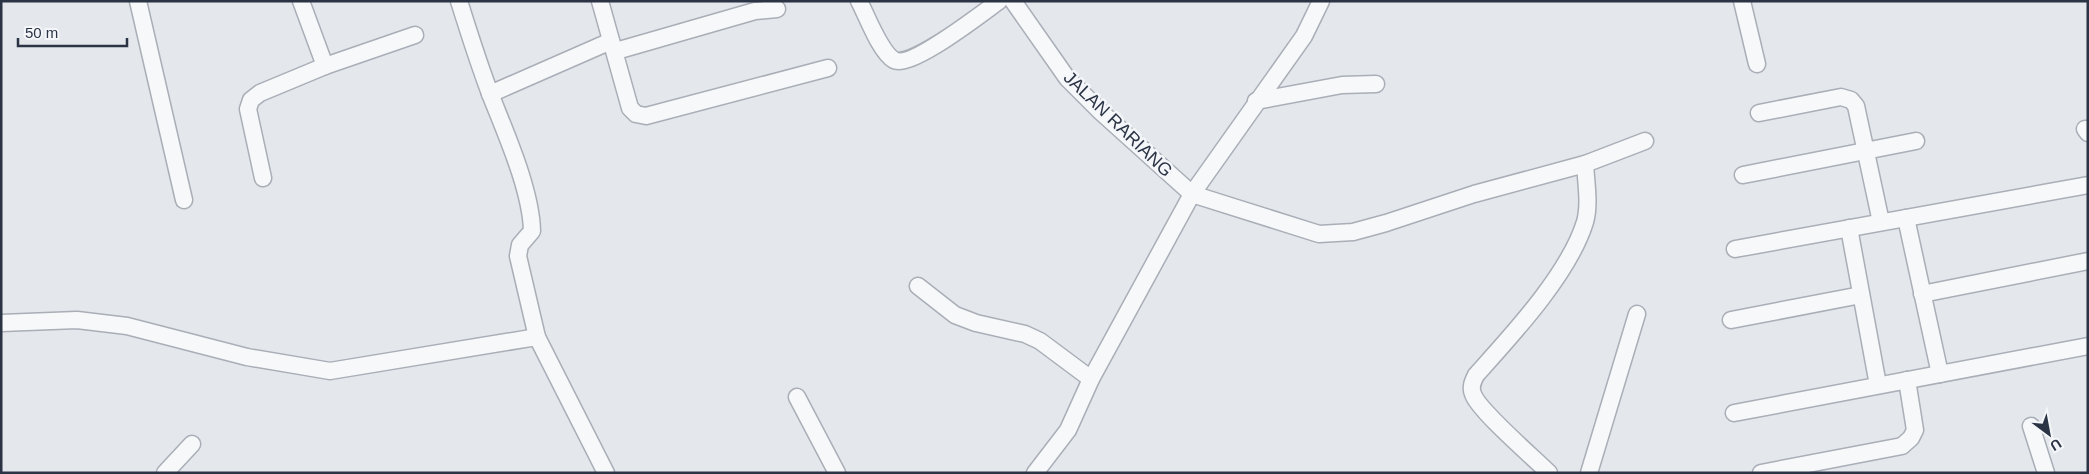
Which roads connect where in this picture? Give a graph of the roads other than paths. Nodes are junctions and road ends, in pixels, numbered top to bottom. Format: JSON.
{"nodes":[{"id":1,"x":138,"y":1,"type":"edge"},
{"id":2,"x":301,"y":1,"type":"edge"},
{"id":3,"x":459,"y":1,"type":"edge"},
{"id":4,"x":600,"y":1,"type":"edge"},
{"id":5,"x":859,"y":1,"type":"edge"},
{"id":6,"x":999,"y":1,"type":"edge"},
{"id":7,"x":1013,"y":1,"type":"edge"},
{"id":8,"x":1321,"y":1,"type":"edge"},
{"id":9,"x":1742,"y":1,"type":"edge"},
{"id":10,"x":777,"y":9,"type":"dead end"},
{"id":11,"x":415,"y":34,"type":"dead end"},
{"id":12,"x":614,"y":46,"type":"junction"},
{"id":13,"x":1757,"y":64,"type":"dead end"},
{"id":14,"x":325,"y":66,"type":"junction"},
{"id":15,"x":828,"y":68,"type":"dead end"},
{"id":16,"x":1376,"y":84,"type":"dead end"},
{"id":17,"x":490,"y":94,"type":"junction"},
{"id":18,"x":1256,"y":101,"type":"junction"},
{"id":19,"x":1759,"y":113,"type":"dead end"},
{"id":20,"x":1645,"y":141,"type":"dead end"},
{"id":21,"x":1916,"y":141,"type":"dead end"},
{"id":22,"x":1866,"y":152,"type":"junction"},
{"id":23,"x":1585,"y":164,"type":"junction"},
{"id":24,"x":1743,"y":175,"type":"dead end"},
{"id":25,"x":263,"y":178,"type":"dead end"},
{"id":26,"x":2088,"y":185,"type":"edge"},
{"id":27,"x":1192,"y":194,"type":"junction"},
{"id":28,"x":184,"y":200,"type":"dead end"},
{"id":29,"x":1906,"y":218,"type":"junction"},
{"id":30,"x":1881,"y":222,"type":"junction"},
{"id":31,"x":1849,"y":228,"type":"junction"},
{"id":32,"x":1735,"y":249,"type":"dead end"},
{"id":33,"x":2088,"y":261,"type":"edge"},
{"id":34,"x":918,"y":286,"type":"dead end"},
{"id":35,"x":1922,"y":294,"type":"junction"},
{"id":36,"x":1861,"y":295,"type":"junction"},
{"id":37,"x":1637,"y":314,"type":"dead end"},
{"id":38,"x":1731,"y":320,"type":"dead end"},
{"id":39,"x":1,"y":323,"type":"edge"},
{"id":40,"x":537,"y":337,"type":"junction"},
{"id":41,"x":2088,"y":346,"type":"edge"},
{"id":42,"x":1940,"y":374,"type":"junction"},
{"id":43,"x":1091,"y":379,"type":"junction"},
{"id":44,"x":1907,"y":380,"type":"junction"},
{"id":45,"x":1878,"y":385,"type":"junction"},
{"id":46,"x":797,"y":397,"type":"dead end"},
{"id":47,"x":1734,"y":413,"type":"dead end"},
{"id":48,"x":2031,"y":426,"type":"dead end"},
{"id":49,"x":192,"y":444,"type":"dead end"},
{"id":50,"x":165,"y":473,"type":"edge"},
{"id":51,"x":606,"y":473,"type":"edge"},
{"id":52,"x":837,"y":473,"type":"edge"},
{"id":53,"x":1035,"y":473,"type":"edge"},
{"id":54,"x":1549,"y":473,"type":"edge"},
{"id":55,"x":1589,"y":473,"type":"edge"},
{"id":56,"x":1760,"y":473,"type":"edge"},
{"id":57,"x":2046,"y":473,"type":"edge"}],
"edges":[{"from":1,"to":28,"type":"street"},
{"from":2,"to":14,"type":"street"},
{"from":3,"to":17,"type":"street"},
{"from":4,"to":12,"type":"street"},
{"from":5,"to":6,"type":"street"},
{"from":7,"to":27,"type":"street","name":"JALAN RARIANG"},
{"from":8,"to":18,"type":"street"},
{"from":9,"to":13,"type":"street"},
{"from":10,"to":12,"type":"street"},
{"from":11,"to":14,"type":"street"},
{"from":12,"to":15,"type":"street"},
{"from":12,"to":17,"type":"street"},
{"from":14,"to":25,"type":"street"},
{"from":16,"to":18,"type":"street"},
{"from":17,"to":40,"type":"street"},
{"from":18,"to":27,"type":"street"},
{"from":19,"to":22,"type":"street"},
{"from":20,"to":23,"type":"street"},
{"from":21,"to":22,"type":"street"},
{"from":22,"to":24,"type":"street"},
{"from":22,"to":30,"type":"street"},
{"from":23,"to":27,"type":"street"},
{"from":23,"to":54,"type":"street"},
{"from":26,"to":29,"type":"street"},
{"from":27,"to":43,"type":"street"},
{"from":29,"to":30,"type":"street"},
{"from":29,"to":35,"type":"street"},
{"from":30,"to":31,"type":"street"},
{"from":31,"to":32,"type":"street"},
{"from":31,"to":36,"type":"street"},
{"from":33,"to":35,"type":"street"},
{"from":34,"to":43,"type":"street"},
{"from":35,"to":42,"type":"street"},
{"from":36,"to":38,"type":"street"},
{"from":36,"to":45,"type":"street"},
{"from":37,"to":55,"type":"street"},
{"from":39,"to":40,"type":"street"},
{"from":40,"to":51,"type":"street"},
{"from":41,"to":42,"type":"street"},
{"from":42,"to":44,"type":"street"},
{"from":43,"to":53,"type":"street"},
{"from":44,"to":45,"type":"street"},
{"from":44,"to":56,"type":"street"},
{"from":45,"to":47,"type":"street"},
{"from":46,"to":52,"type":"street"},
{"from":48,"to":57,"type":"street"},
{"from":49,"to":50,"type":"street"}]}
